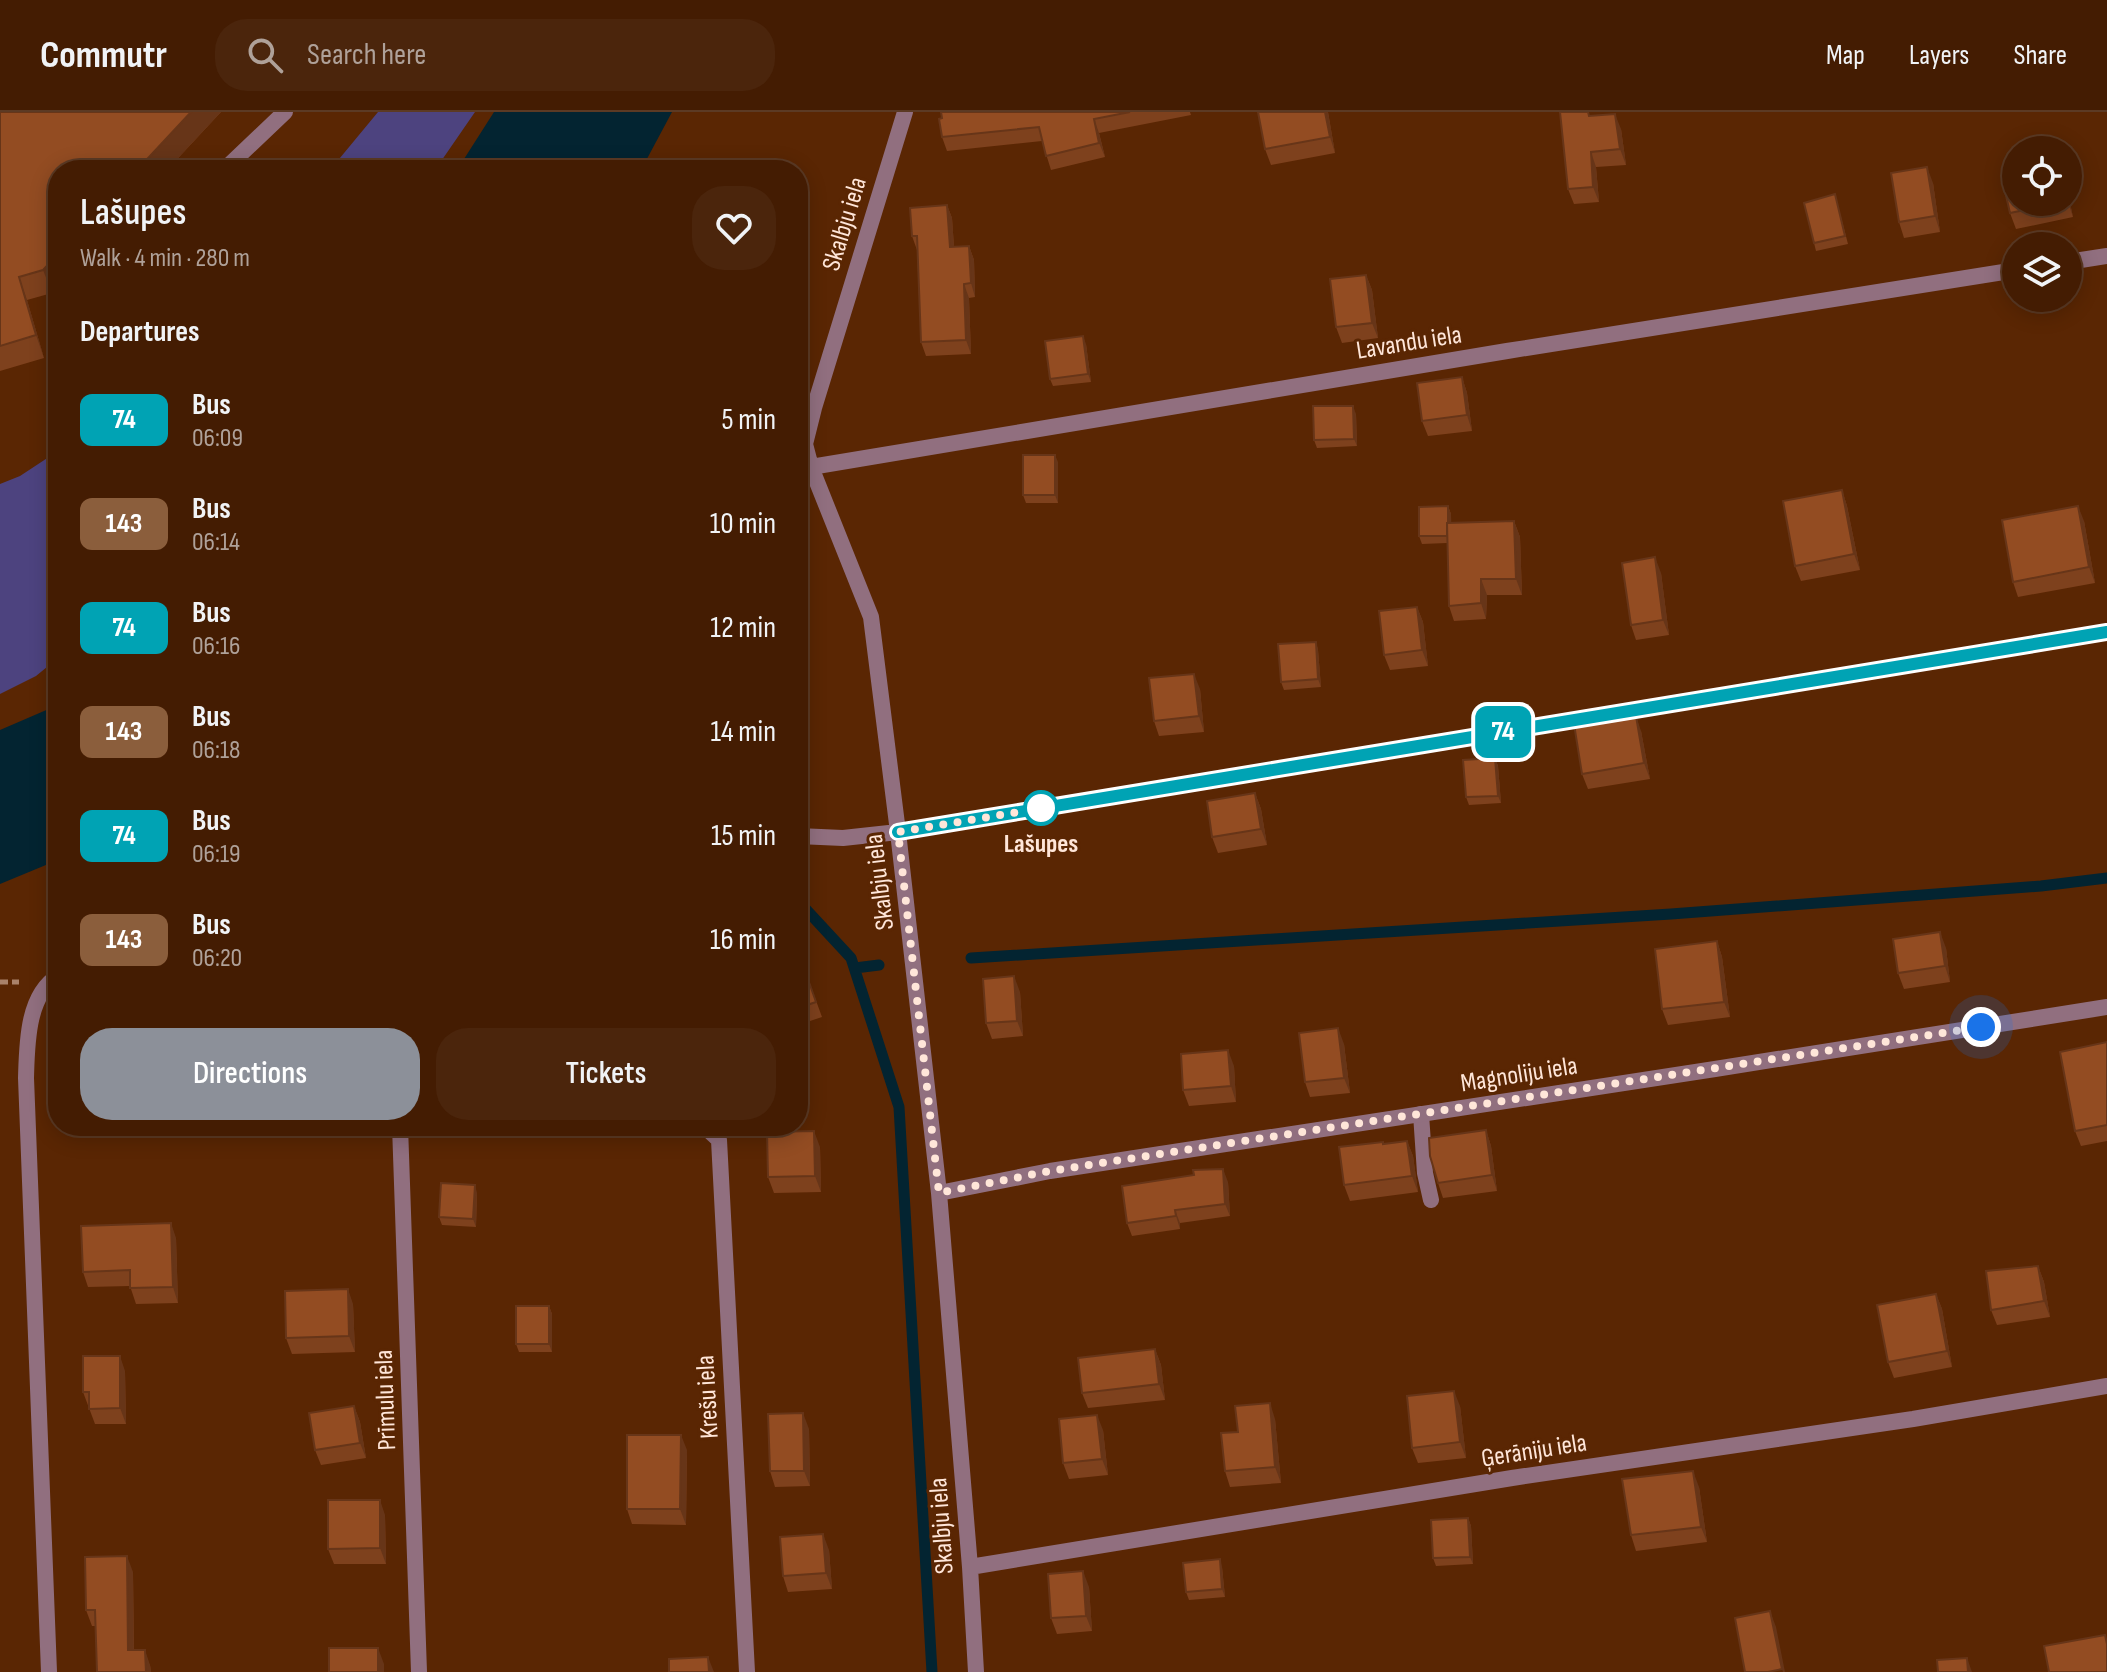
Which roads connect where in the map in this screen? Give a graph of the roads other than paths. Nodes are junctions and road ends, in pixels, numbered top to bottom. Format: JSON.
{"nodes":[{"id":1,"x":285,"y":112,"type":"edge"},
{"id":2,"x":905,"y":112,"type":"edge"},
{"id":3,"x":235,"y":160,"type":"edge"},
{"id":4,"x":2107,"y":256,"type":"edge"},
{"id":5,"x":2082,"y":260,"type":"edge"},
{"id":6,"x":2002,"y":272,"type":"edge"},
{"id":7,"x":808,"y":432,"type":"edge"},
{"id":8,"x":808,"y":456,"type":"edge"},
{"id":9,"x":811,"y":467,"type":"junction"},
{"id":10,"x":2107,"y":632,"type":"edge"},
{"id":11,"x":898,"y":832,"type":"junction"},
{"id":12,"x":808,"y":836,"type":"edge"},
{"id":13,"x":48,"y":983,"type":"edge"},
{"id":14,"x":2107,"y":1007,"type":"edge"},
{"id":15,"x":1421,"y":1114,"type":"junction"},
{"id":16,"x":400,"y":1136,"type":"edge"},
{"id":17,"x":715,"y":1136,"type":"edge"},
{"id":18,"x":939,"y":1193,"type":"junction"},
{"id":19,"x":1431,"y":1200,"type":"dead end"},
{"id":20,"x":2107,"y":1386,"type":"edge"},
{"id":21,"x":970,"y":1567,"type":"junction"},
{"id":22,"x":49,"y":1672,"type":"edge"},
{"id":23,"x":419,"y":1672,"type":"edge"},
{"id":24,"x":747,"y":1672,"type":"edge"},
{"id":25,"x":976,"y":1672,"type":"edge"}],
"edges":[{"from":1,"to":3,"type":"street"},
{"from":2,"to":7,"type":"street","name":"Skalbju iela"},
{"from":4,"to":5,"type":"street"},
{"from":6,"to":9,"type":"street","name":"Lavandu iela"},
{"from":8,"to":9,"type":"street","name":"Skalbju iela"},
{"from":9,"to":11,"type":"street","name":"Skalbju iela"},
{"from":10,"to":11,"type":"street"},
{"from":11,"to":12,"type":"street"},
{"from":11,"to":18,"type":"street","name":"Skalbju iela"},
{"from":13,"to":22,"type":"street"},
{"from":14,"to":15,"type":"street","name":"Magnoliju iela"},
{"from":15,"to":18,"type":"street","name":"Magnoliju iela"},
{"from":15,"to":19,"type":"street"},
{"from":16,"to":23,"type":"street","name":"Prīmulu iela"},
{"from":17,"to":24,"type":"street","name":"Krešu iela"},
{"from":18,"to":21,"type":"street","name":"Skalbju iela"},
{"from":20,"to":21,"type":"street","name":"Ģerāniju iela"},
{"from":21,"to":25,"type":"street","name":"Skalbju iela"}]}
